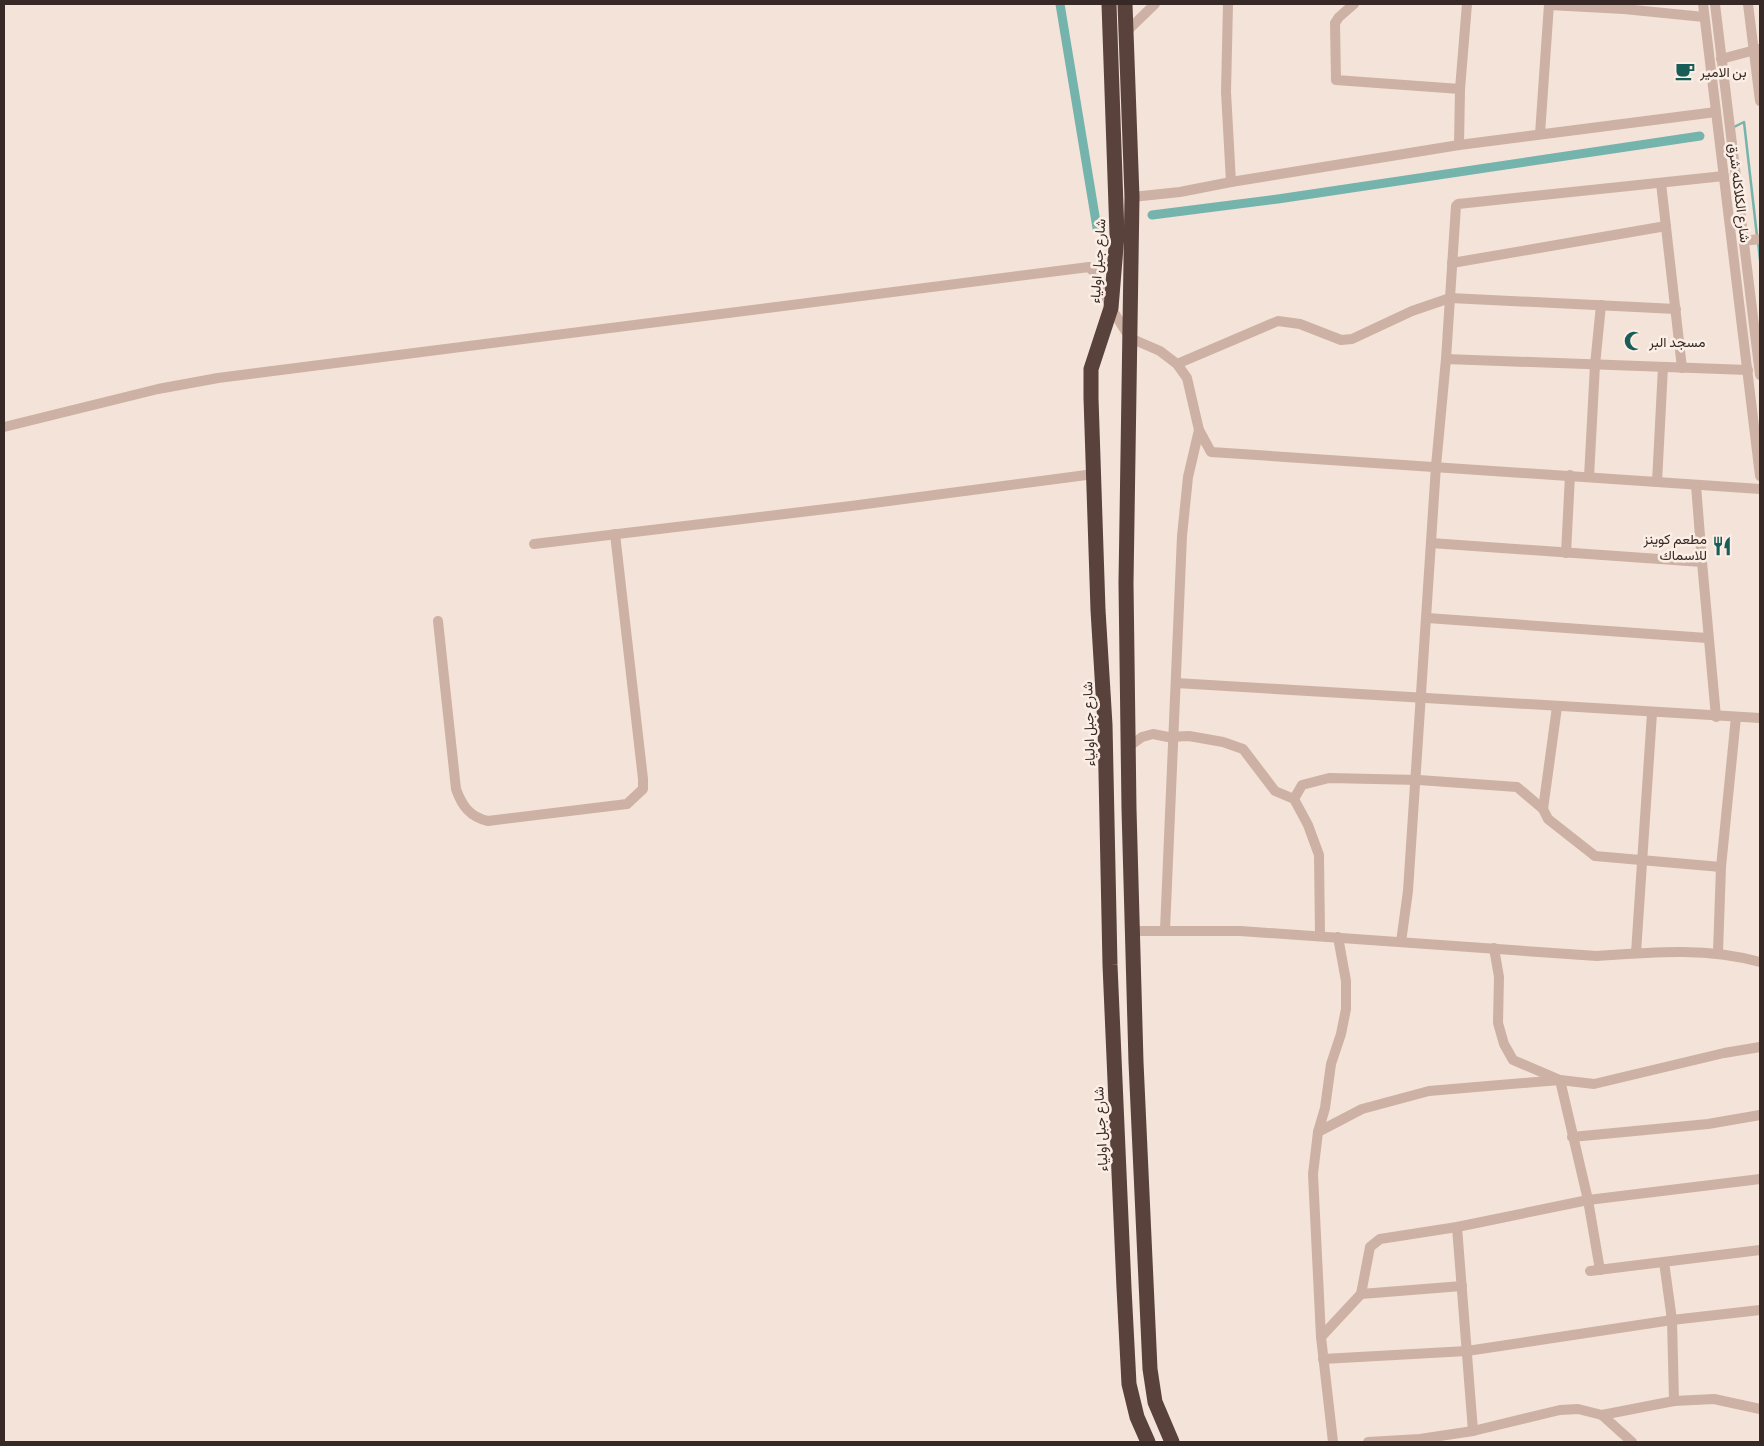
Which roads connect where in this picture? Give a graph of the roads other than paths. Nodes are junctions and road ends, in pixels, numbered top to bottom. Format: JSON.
{"nodes":[{"id":1,"x":1108,"y":4,"type":"edge"},
{"id":2,"x":1125,"y":4,"type":"edge"},
{"id":3,"x":1155,"y":4,"type":"edge"},
{"id":4,"x":1228,"y":4,"type":"edge"},
{"id":5,"x":1354,"y":4,"type":"edge"},
{"id":6,"x":1466,"y":4,"type":"edge"},
{"id":7,"x":1549,"y":4,"type":"edge"},
{"id":8,"x":1702,"y":4,"type":"edge"},
{"id":9,"x":1715,"y":4,"type":"edge"},
{"id":10,"x":1748,"y":4,"type":"edge"},
{"id":11,"x":1704,"y":17,"type":"junction"},
{"id":12,"x":1126,"y":32,"type":"junction"},
{"id":13,"x":1757,"y":50,"type":"edge"},
{"id":14,"x":1721,"y":59,"type":"junction"},
{"id":15,"x":1460,"y":89,"type":"junction"},
{"id":16,"x":1760,"y":101,"type":"edge"},
{"id":17,"x":1716,"y":112,"type":"junction"},
{"id":18,"x":1540,"y":134,"type":"junction"},
{"id":19,"x":1459,"y":146,"type":"junction"},
{"id":20,"x":1724,"y":176,"type":"junction"},
{"id":21,"x":1231,"y":182,"type":"junction"},
{"id":22,"x":1661,"y":183,"type":"junction"},
{"id":23,"x":1132,"y":197,"type":"junction"},
{"id":24,"x":1666,"y":226,"type":"junction"},
{"id":25,"x":1760,"y":239,"type":"edge"},
{"id":26,"x":1744,"y":241,"type":"junction"},
{"id":27,"x":1452,"y":263,"type":"junction"},
{"id":28,"x":1450,"y":298,"type":"junction"},
{"id":29,"x":1601,"y":306,"type":"junction"},
{"id":30,"x":1111,"y":308,"type":"junction"},
{"id":31,"x":1676,"y":309,"type":"junction"},
{"id":32,"x":1756,"y":311,"type":"edge"},
{"id":33,"x":1130,"y":338,"type":"junction"},
{"id":34,"x":1446,"y":359,"type":"junction"},
{"id":35,"x":1177,"y":364,"type":"junction"},
{"id":36,"x":1595,"y":365,"type":"junction"},
{"id":37,"x":1663,"y":367,"type":"junction"},
{"id":38,"x":1682,"y":368,"type":"junction"},
{"id":39,"x":1748,"y":370,"type":"junction"},
{"id":40,"x":1760,"y":375,"type":"edge"},
{"id":41,"x":4,"y":427,"type":"edge"},
{"id":42,"x":1199,"y":430,"type":"junction"},
{"id":43,"x":1436,"y":466,"type":"junction"},
{"id":44,"x":1094,"y":474,"type":"junction"},
{"id":45,"x":1570,"y":476,"type":"junction"},
{"id":46,"x":1760,"y":476,"type":"edge"},
{"id":47,"x":1589,"y":477,"type":"junction"},
{"id":48,"x":1657,"y":482,"type":"junction"},
{"id":49,"x":1696,"y":485,"type":"junction"},
{"id":50,"x":1760,"y":489,"type":"edge"},
{"id":51,"x":615,"y":534,"type":"junction"},
{"id":52,"x":1431,"y":543,"type":"junction"},
{"id":53,"x":534,"y":544,"type":"dead end"},
{"id":54,"x":1566,"y":552,"type":"junction"},
{"id":55,"x":1702,"y":562,"type":"junction"},
{"id":56,"x":1427,"y":618,"type":"junction"},
{"id":57,"x":438,"y":621,"type":"dead end"},
{"id":58,"x":1707,"y":638,"type":"junction"},
{"id":59,"x":1176,"y":683,"type":"junction"},
{"id":60,"x":1420,"y":698,"type":"junction"},
{"id":61,"x":1557,"y":706,"type":"junction"},
{"id":62,"x":1652,"y":713,"type":"junction"},
{"id":63,"x":1716,"y":717,"type":"junction"},
{"id":64,"x":1736,"y":718,"type":"junction"},
{"id":65,"x":1760,"y":718,"type":"edge"},
{"id":66,"x":1174,"y":737,"type":"junction"},
{"id":67,"x":1128,"y":747,"type":"junction"},
{"id":68,"x":1415,"y":780,"type":"junction"},
{"id":69,"x":1294,"y":799,"type":"junction"},
{"id":70,"x":1544,"y":809,"type":"junction"},
{"id":71,"x":1642,"y":861,"type":"junction"},
{"id":72,"x":1721,"y":868,"type":"junction"},
{"id":73,"x":1165,"y":930,"type":"junction"},
{"id":74,"x":1132,"y":931,"type":"junction"},
{"id":75,"x":1320,"y":935,"type":"junction"},
{"id":76,"x":1338,"y":937,"type":"junction"},
{"id":77,"x":1401,"y":942,"type":"junction"},
{"id":78,"x":1494,"y":948,"type":"junction"},
{"id":79,"x":1718,"y":952,"type":"junction"},
{"id":80,"x":1636,"y":953,"type":"junction"},
{"id":81,"x":1760,"y":962,"type":"edge"},
{"id":82,"x":1760,"y":1047,"type":"edge"},
{"id":83,"x":1560,"y":1080,"type":"junction"},
{"id":84,"x":1760,"y":1115,"type":"edge"},
{"id":85,"x":1318,"y":1132,"type":"junction"},
{"id":86,"x":1572,"y":1137,"type":"junction"},
{"id":87,"x":1760,"y":1179,"type":"edge"},
{"id":88,"x":1588,"y":1200,"type":"junction"},
{"id":89,"x":1457,"y":1227,"type":"junction"},
{"id":90,"x":1760,"y":1250,"type":"edge"},
{"id":91,"x":1664,"y":1262,"type":"junction"},
{"id":92,"x":1462,"y":1286,"type":"junction"},
{"id":93,"x":1361,"y":1294,"type":"junction"},
{"id":94,"x":1760,"y":1310,"type":"edge"},
{"id":95,"x":1672,"y":1320,"type":"junction"},
{"id":96,"x":1321,"y":1337,"type":"junction"},
{"id":97,"x":1467,"y":1351,"type":"junction"},
{"id":98,"x":1323,"y":1359,"type":"junction"},
{"id":99,"x":1674,"y":1401,"type":"junction"},
{"id":100,"x":1760,"y":1409,"type":"edge"},
{"id":101,"x":1602,"y":1415,"type":"junction"},
{"id":102,"x":1473,"y":1431,"type":"junction"},
{"id":103,"x":1420,"y":1439,"type":"junction"},
{"id":104,"x":1148,"y":1442,"type":"edge"},
{"id":105,"x":1172,"y":1442,"type":"edge"},
{"id":106,"x":1333,"y":1442,"type":"edge"},
{"id":107,"x":1368,"y":1442,"type":"edge"},
{"id":108,"x":1433,"y":1442,"type":"edge"},
{"id":109,"x":1632,"y":1442,"type":"edge"}],
"edges":[{"from":1,"to":30,"type":"highway","name":"شارع جبل اولياء"},
{"from":2,"to":12,"type":"highway"},
{"from":3,"to":12,"type":"street"},
{"from":4,"to":21,"type":"street"},
{"from":5,"to":15,"type":"street"},
{"from":6,"to":15,"type":"street"},
{"from":7,"to":11,"type":"street"},
{"from":7,"to":18,"type":"street"},
{"from":8,"to":11,"type":"street","name":"شارع الكلاكله شرق"},
{"from":9,"to":14,"type":"street","name":"شارع الكلاكله شرق"},
{"from":10,"to":13,"type":"street"},
{"from":11,"to":17,"type":"street","name":"شارع الكلاكله شرق"},
{"from":12,"to":23,"type":"highway"},
{"from":13,"to":14,"type":"street"},
{"from":13,"to":16,"type":"street"},
{"from":14,"to":26,"type":"street","name":"شارع الكلاكله شرق"},
{"from":15,"to":19,"type":"street"},
{"from":17,"to":18,"type":"street"},
{"from":17,"to":20,"type":"street","name":"شارع الكلاكله شرق"},
{"from":18,"to":19,"type":"street"},
{"from":19,"to":21,"type":"street"},
{"from":20,"to":22,"type":"street"},
{"from":20,"to":39,"type":"street","name":"شارع الكلاكله شرق"},
{"from":21,"to":23,"type":"street"},
{"from":22,"to":24,"type":"street"},
{"from":22,"to":27,"type":"street"},
{"from":23,"to":33,"type":"highway"},
{"from":24,"to":27,"type":"street"},
{"from":24,"to":31,"type":"street"},
{"from":25,"to":26,"type":"street"},
{"from":26,"to":32,"type":"street","name":"شارع الكلاكله شرق"},
{"from":27,"to":28,"type":"street"},
{"from":28,"to":29,"type":"street"},
{"from":28,"to":34,"type":"street"},
{"from":28,"to":35,"type":"street"},
{"from":29,"to":31,"type":"street"},
{"from":29,"to":36,"type":"street"},
{"from":30,"to":33,"type":"street"},
{"from":30,"to":41,"type":"street"},
{"from":30,"to":44,"type":"highway","name":"شارع جبل اولياء"},
{"from":31,"to":38,"type":"street"},
{"from":32,"to":40,"type":"street","name":"شارع الكلاكله شرق"},
{"from":33,"to":35,"type":"street"},
{"from":33,"to":67,"type":"highway"},
{"from":34,"to":36,"type":"street"},
{"from":34,"to":43,"type":"street"},
{"from":35,"to":42,"type":"street"},
{"from":36,"to":37,"type":"street"},
{"from":36,"to":47,"type":"street"},
{"from":37,"to":38,"type":"street"},
{"from":37,"to":48,"type":"street"},
{"from":38,"to":39,"type":"street"},
{"from":39,"to":46,"type":"street","name":"شارع الكلاكله شرق"},
{"from":42,"to":43,"type":"street"},
{"from":42,"to":59,"type":"street"},
{"from":43,"to":45,"type":"street"},
{"from":43,"to":52,"type":"street"},
{"from":44,"to":51,"type":"street"},
{"from":44,"to":104,"type":"highway","name":"شارع جبل اولياء"},
{"from":45,"to":47,"type":"street"},
{"from":45,"to":54,"type":"street"},
{"from":47,"to":48,"type":"street"},
{"from":48,"to":49,"type":"street"},
{"from":49,"to":50,"type":"street"},
{"from":49,"to":55,"type":"street"},
{"from":51,"to":53,"type":"street"},
{"from":51,"to":57,"type":"street"},
{"from":52,"to":54,"type":"street"},
{"from":52,"to":56,"type":"street"},
{"from":54,"to":55,"type":"street"},
{"from":55,"to":58,"type":"street"},
{"from":56,"to":58,"type":"street"},
{"from":56,"to":60,"type":"street"},
{"from":58,"to":63,"type":"street"},
{"from":59,"to":60,"type":"street"},
{"from":59,"to":66,"type":"street"},
{"from":60,"to":61,"type":"street"},
{"from":60,"to":68,"type":"street"},
{"from":61,"to":62,"type":"street"},
{"from":61,"to":70,"type":"street"},
{"from":62,"to":63,"type":"street"},
{"from":62,"to":71,"type":"street"},
{"from":63,"to":64,"type":"street"},
{"from":64,"to":65,"type":"street"},
{"from":64,"to":72,"type":"street"},
{"from":66,"to":67,"type":"street"},
{"from":66,"to":69,"type":"street"},
{"from":66,"to":73,"type":"street"},
{"from":67,"to":74,"type":"highway"},
{"from":68,"to":69,"type":"street"},
{"from":68,"to":70,"type":"street"},
{"from":68,"to":77,"type":"street"},
{"from":69,"to":75,"type":"street"},
{"from":70,"to":71,"type":"street"},
{"from":71,"to":72,"type":"street"},
{"from":71,"to":80,"type":"street"},
{"from":72,"to":79,"type":"street"},
{"from":73,"to":74,"type":"street"},
{"from":73,"to":75,"type":"street"},
{"from":74,"to":105,"type":"highway"},
{"from":75,"to":76,"type":"street"},
{"from":76,"to":77,"type":"street"},
{"from":76,"to":85,"type":"street"},
{"from":77,"to":78,"type":"street"},
{"from":78,"to":80,"type":"street"},
{"from":78,"to":83,"type":"street"},
{"from":79,"to":80,"type":"street"},
{"from":79,"to":81,"type":"street"},
{"from":82,"to":83,"type":"street"},
{"from":83,"to":85,"type":"street"},
{"from":83,"to":86,"type":"street"},
{"from":84,"to":86,"type":"street"},
{"from":85,"to":96,"type":"street"},
{"from":86,"to":88,"type":"street"},
{"from":87,"to":88,"type":"street"},
{"from":88,"to":89,"type":"street"},
{"from":88,"to":91,"type":"street"},
{"from":89,"to":92,"type":"street"},
{"from":89,"to":93,"type":"street"},
{"from":90,"to":91,"type":"street"},
{"from":91,"to":95,"type":"street"},
{"from":92,"to":93,"type":"street"},
{"from":92,"to":97,"type":"street"},
{"from":93,"to":96,"type":"street"},
{"from":94,"to":95,"type":"street"},
{"from":95,"to":97,"type":"street"},
{"from":95,"to":99,"type":"street"},
{"from":96,"to":98,"type":"street"},
{"from":97,"to":98,"type":"street"},
{"from":97,"to":102,"type":"street"},
{"from":98,"to":106,"type":"street"},
{"from":99,"to":100,"type":"street"},
{"from":99,"to":101,"type":"street"},
{"from":101,"to":102,"type":"street"},
{"from":101,"to":109,"type":"street"},
{"from":102,"to":103,"type":"street"},
{"from":103,"to":107,"type":"street"},
{"from":103,"to":108,"type":"street"}]}
